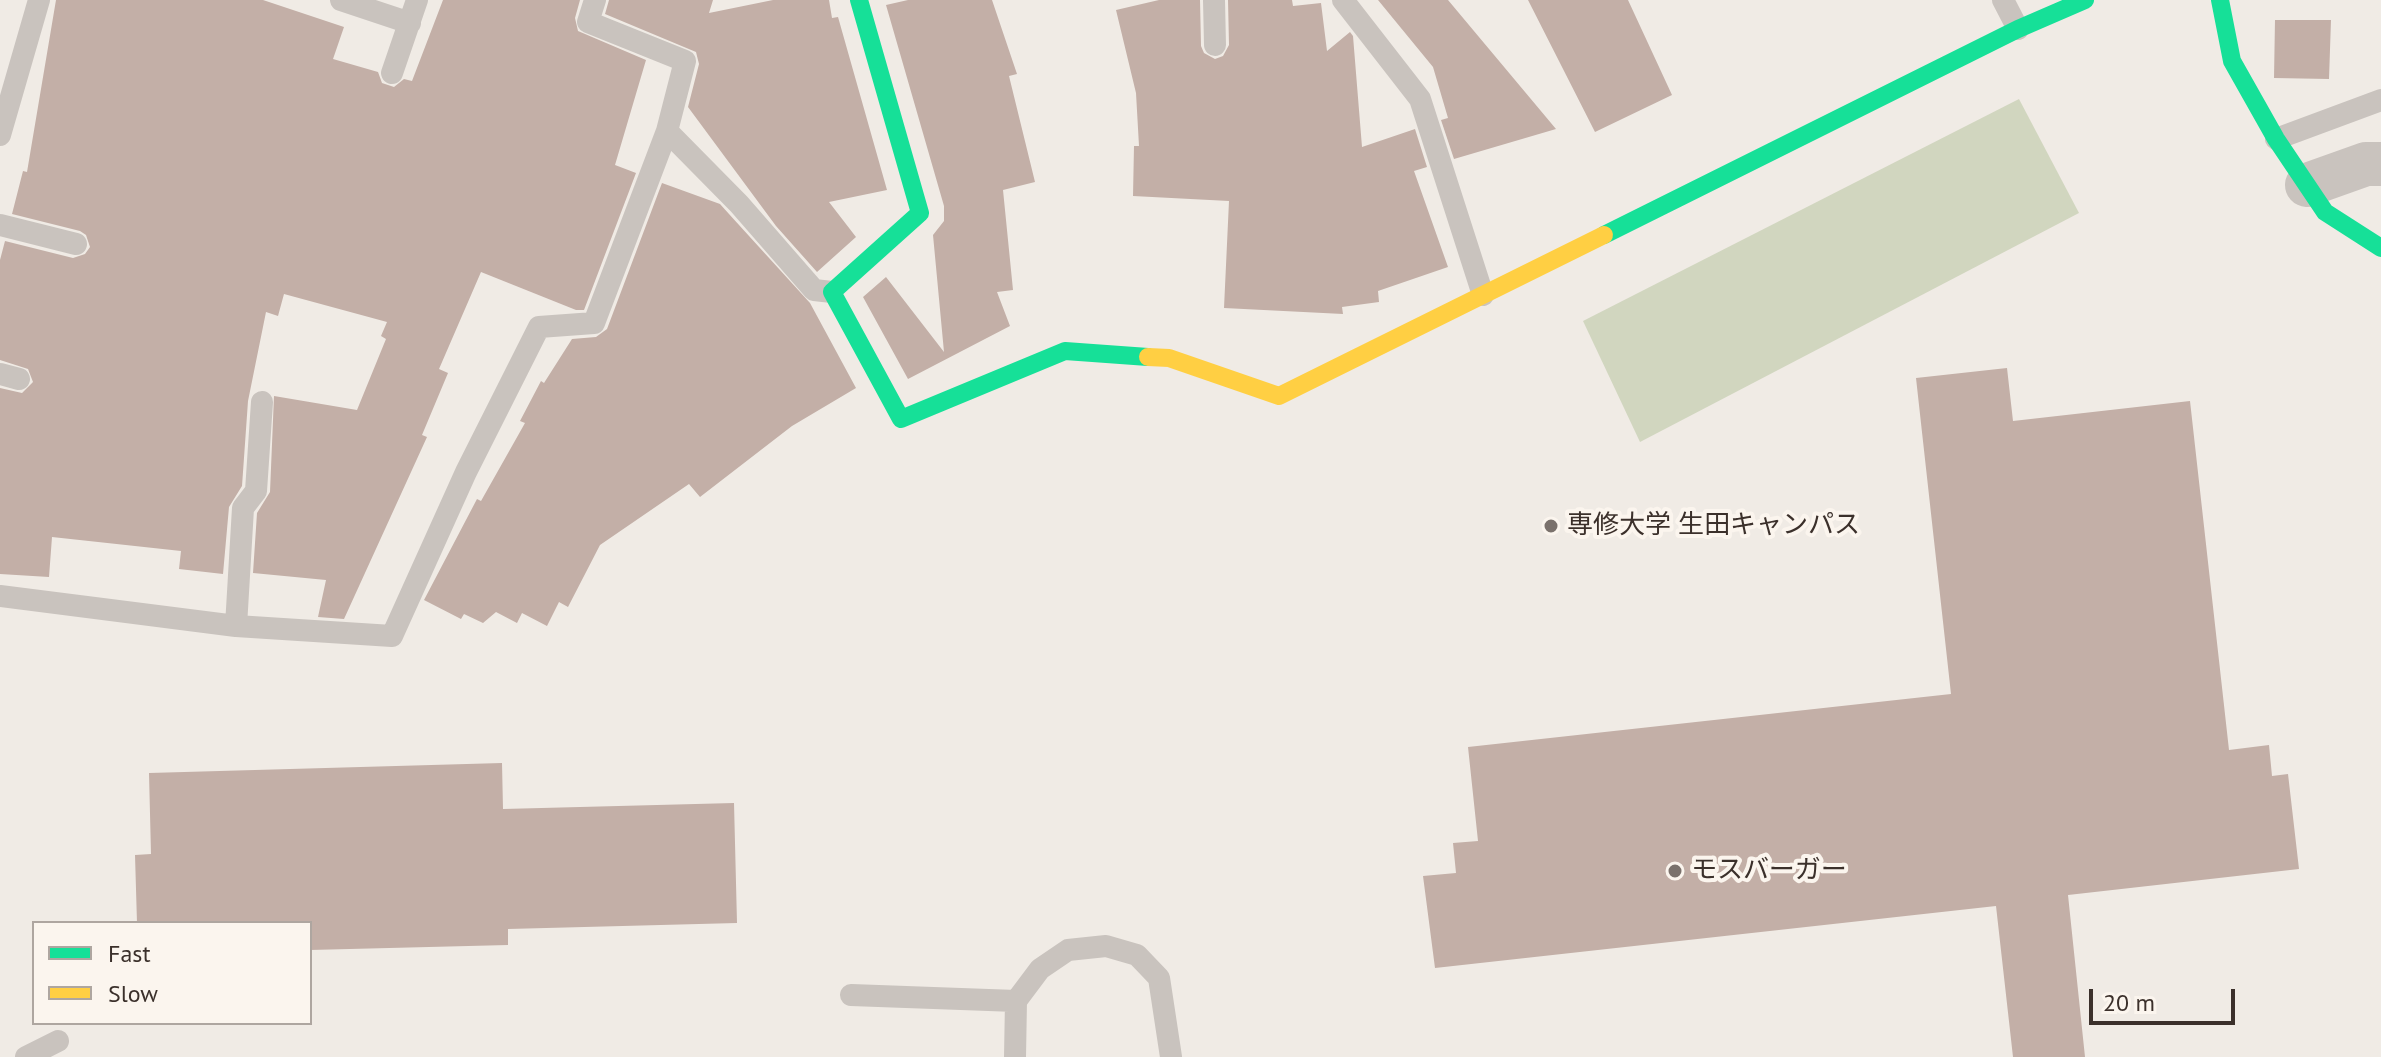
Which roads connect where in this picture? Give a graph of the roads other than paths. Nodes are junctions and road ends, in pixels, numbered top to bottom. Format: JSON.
{"nodes":[{"id":1,"x":39,"y":0,"type":"edge"},
{"id":2,"x":341,"y":0,"type":"edge"},
{"id":3,"x":417,"y":0,"type":"edge"},
{"id":4,"x":595,"y":0,"type":"edge"},
{"id":5,"x":859,"y":0,"type":"edge"},
{"id":6,"x":1214,"y":0,"type":"edge"},
{"id":7,"x":1343,"y":0,"type":"edge"},
{"id":8,"x":2003,"y":0,"type":"edge"},
{"id":9,"x":2220,"y":0,"type":"edge"},
{"id":10,"x":2081,"y":1,"type":"edge"},
{"id":11,"x":410,"y":23,"type":"junction"},
{"id":12,"x":2018,"y":29,"type":"junction"},
{"id":13,"x":1215,"y":45,"type":"dead end"},
{"id":14,"x":392,"y":73,"type":"dead end"},
{"id":15,"x":2381,"y":100,"type":"edge"},
{"id":16,"x":667,"y":131,"type":"junction"},
{"id":17,"x":0,"y":135,"type":"edge"},
{"id":18,"x":2276,"y":139,"type":"junction"},
{"id":19,"x":2381,"y":164,"type":"edge"},
{"id":20,"x":2307,"y":185,"type":"junction"},
{"id":21,"x":0,"y":225,"type":"edge"},
{"id":22,"x":76,"y":244,"type":"dead end"},
{"id":23,"x":2381,"y":248,"type":"edge"},
{"id":24,"x":832,"y":292,"type":"junction"},
{"id":25,"x":1483,"y":295,"type":"junction"},
{"id":26,"x":262,"y":402,"type":"dead end"},
{"id":27,"x":0,"y":596,"type":"edge"},
{"id":28,"x":236,"y":626,"type":"junction"},
{"id":29,"x":851,"y":995,"type":"dead end"},
{"id":30,"x":1016,"y":1001,"type":"junction"},
{"id":31,"x":58,"y":1041,"type":"dead end"},
{"id":32,"x":26,"y":1057,"type":"edge"},
{"id":33,"x":1015,"y":1057,"type":"edge"},
{"id":34,"x":1171,"y":1057,"type":"edge"}],
"edges":[{"from":1,"to":17,"type":"lane"},
{"from":2,"to":11,"type":"lane"},
{"from":3,"to":11,"type":"lane"},
{"from":4,"to":16,"type":"lane"},
{"from":5,"to":24,"type":"street"},
{"from":6,"to":13,"type":"lane"},
{"from":7,"to":25,"type":"lane"},
{"from":8,"to":12,"type":"lane"},
{"from":9,"to":18,"type":"street"},
{"from":10,"to":12,"type":"street"},
{"from":11,"to":14,"type":"lane"},
{"from":12,"to":25,"type":"street"},
{"from":15,"to":18,"type":"lane"},
{"from":16,"to":24,"type":"lane"},
{"from":16,"to":28,"type":"lane"},
{"from":18,"to":20,"type":"street"},
{"from":19,"to":20,"type":"street"},
{"from":20,"to":23,"type":"street"},
{"from":21,"to":22,"type":"lane"},
{"from":24,"to":25,"type":"street"},
{"from":26,"to":28,"type":"lane"},
{"from":27,"to":28,"type":"lane"},
{"from":29,"to":30,"type":"lane"},
{"from":30,"to":33,"type":"lane"},
{"from":30,"to":34,"type":"lane"},
{"from":31,"to":32,"type":"lane"}]}
